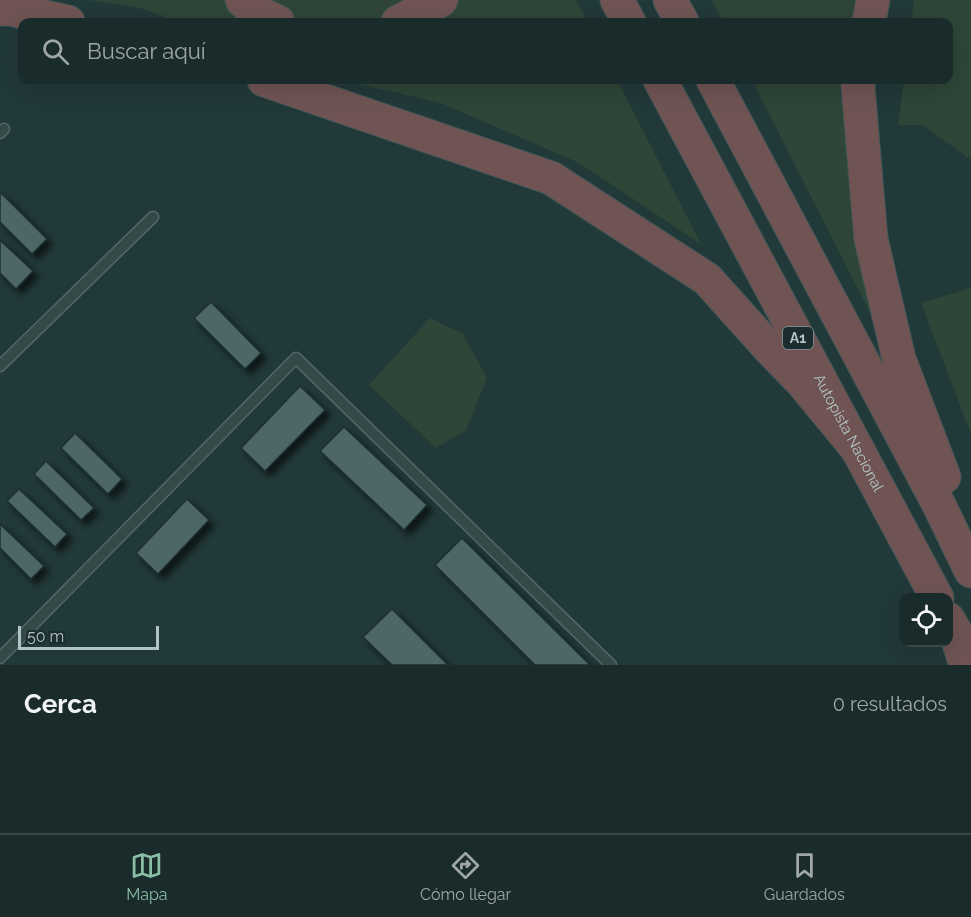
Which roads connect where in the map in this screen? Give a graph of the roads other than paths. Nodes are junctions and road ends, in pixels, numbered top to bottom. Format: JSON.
{"nodes":[{"id":1,"x":242,"y":0,"type":"edge"},
{"id":2,"x":441,"y":0,"type":"edge"},
{"id":3,"x":617,"y":0,"type":"edge"},
{"id":4,"x":670,"y":0,"type":"edge"},
{"id":5,"x":873,"y":0,"type":"edge"},
{"id":6,"x":0,"y":9,"type":"edge"},
{"id":7,"x":50,"y":18,"type":"edge"},
{"id":8,"x":270,"y":18,"type":"edge"},
{"id":9,"x":406,"y":18,"type":"edge"},
{"id":10,"x":627,"y":18,"type":"edge"},
{"id":11,"x":680,"y":18,"type":"edge"},
{"id":12,"x":870,"y":18,"type":"edge"},
{"id":13,"x":276,"y":84,"type":"edge"},
{"id":14,"x":662,"y":84,"type":"edge"},
{"id":15,"x":714,"y":84,"type":"edge"},
{"id":16,"x":858,"y":84,"type":"edge"},
{"id":17,"x":153,"y":217,"type":"dead end"},
{"id":18,"x":0,"y":366,"type":"edge"},
{"id":19,"x":858,"y":450,"type":"junction"},
{"id":20,"x":971,"y":549,"type":"edge"},
{"id":21,"x":971,"y":571,"type":"edge"},
{"id":22,"x":935,"y":593,"type":"edge"},
{"id":23,"x":953,"y":628,"type":"edge"},
{"id":24,"x":1,"y":662,"type":"edge"},
{"id":25,"x":610,"y":665,"type":"edge"},
{"id":26,"x":966,"y":665,"type":"edge"}],
"edges":[{"from":1,"to":8,"type":"highway"},
{"from":2,"to":9,"type":"highway"},
{"from":3,"to":10,"type":"highway"},
{"from":4,"to":11,"type":"highway"},
{"from":5,"to":12,"type":"highway"},
{"from":6,"to":7,"type":"highway"},
{"from":13,"to":19,"type":"highway"},
{"from":14,"to":19,"type":"highway","name":"Autopista Nacional","number":"A1"},
{"from":15,"to":21,"type":"highway"},
{"from":16,"to":20,"type":"highway"},
{"from":17,"to":18,"type":"lane"},
{"from":19,"to":22,"type":"highway","name":"Autopista Nacional","number":"A1"},
{"from":23,"to":26,"type":"highway"},
{"from":24,"to":25,"type":"lane"}]}
